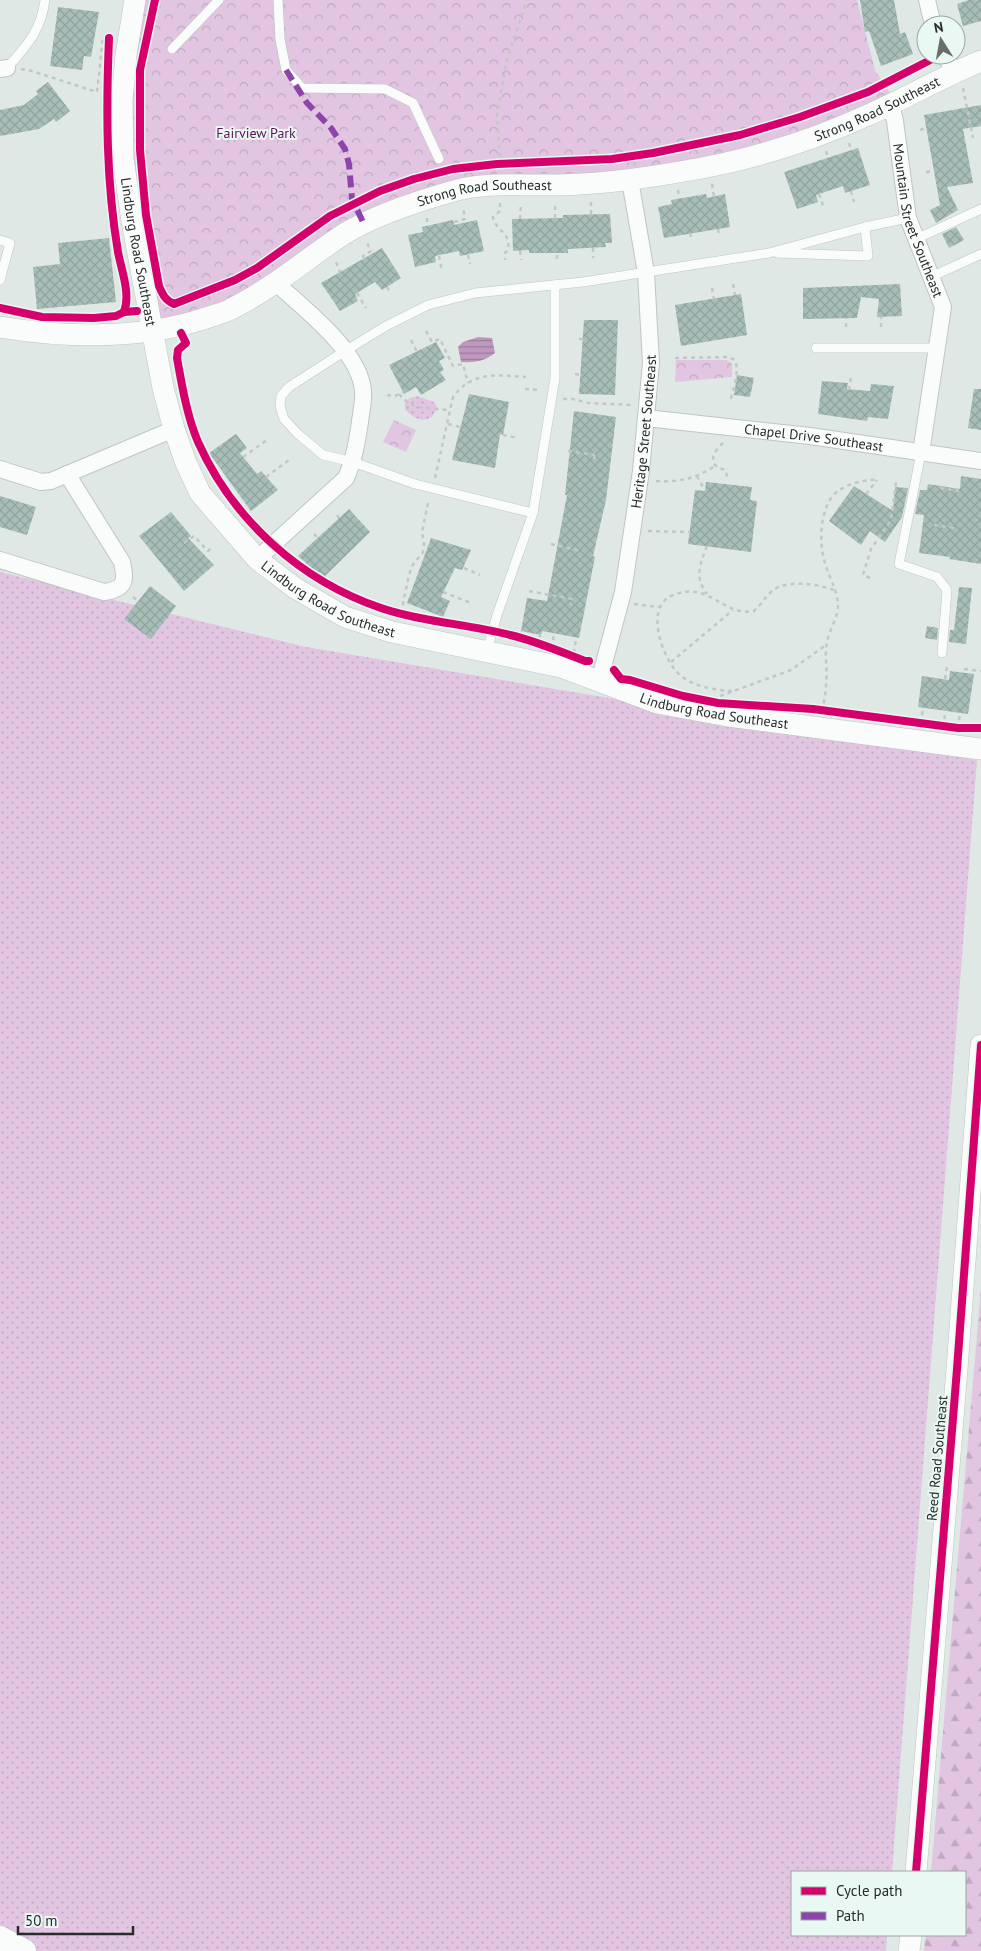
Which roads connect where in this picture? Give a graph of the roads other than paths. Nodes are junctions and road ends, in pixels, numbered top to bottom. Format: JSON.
{"nodes":[{"id":1,"x":45,"y":0,"type":"edge"},
{"id":2,"x":135,"y":0,"type":"edge"},
{"id":3,"x":219,"y":0,"type":"edge"},
{"id":4,"x":278,"y":0,"type":"edge"},
{"id":5,"x":926,"y":0,"type":"edge"},
{"id":6,"x":931,"y":15,"type":"edge"},
{"id":7,"x":172,"y":49,"type":"dead end"},
{"id":8,"x":981,"y":60,"type":"edge"},
{"id":9,"x":4,"y":68,"type":"edge"},
{"id":10,"x":954,"y":71,"type":"edge"},
{"id":11,"x":891,"y":105,"type":"junction"},
{"id":12,"x":439,"y":159,"type":"dead end"},
{"id":13,"x":630,"y":180,"type":"junction"},
{"id":14,"x":981,"y":209,"type":"edge"},
{"id":15,"x":908,"y":218,"type":"junction"},
{"id":16,"x":866,"y":227,"type":"junction"},
{"id":17,"x":916,"y":239,"type":"junction"},
{"id":18,"x":0,"y":240,"type":"edge"},
{"id":19,"x":769,"y":253,"type":"junction"},
{"id":20,"x":981,"y":254,"type":"edge"},
{"id":21,"x":646,"y":273,"type":"junction"},
{"id":22,"x":931,"y":277,"type":"junction"},
{"id":23,"x":0,"y":280,"type":"edge"},
{"id":24,"x":276,"y":283,"type":"junction"},
{"id":25,"x":555,"y":285,"type":"junction"},
{"id":26,"x":0,"y":327,"type":"edge"},
{"id":27,"x":152,"y":332,"type":"junction"},
{"id":28,"x":816,"y":348,"type":"dead end"},
{"id":29,"x":936,"y":348,"type":"junction"},
{"id":30,"x":345,"y":351,"type":"junction"},
{"id":31,"x":642,"y":411,"type":"junction"},
{"id":32,"x":174,"y":429,"type":"junction"},
{"id":33,"x":921,"y":453,"type":"junction"},
{"id":34,"x":981,"y":461,"type":"edge"},
{"id":35,"x":353,"y":462,"type":"junction"},
{"id":36,"x":0,"y":469,"type":"edge"},
{"id":37,"x":67,"y":474,"type":"junction"},
{"id":38,"x":533,"y":513,"type":"junction"},
{"id":39,"x":257,"y":559,"type":"junction"},
{"id":40,"x":0,"y":560,"type":"edge"},
{"id":41,"x":487,"y":651,"type":"junction"},
{"id":42,"x":942,"y":653,"type":"dead end"},
{"id":43,"x":599,"y":682,"type":"junction"},
{"id":44,"x":981,"y":749,"type":"edge"},
{"id":45,"x":981,"y":1046,"type":"edge"},
{"id":46,"x":916,"y":1871,"type":"edge"},
{"id":47,"x":911,"y":1936,"type":"edge"},
{"id":48,"x":0,"y":1939,"type":"edge"},
{"id":49,"x":24,"y":1951,"type":"edge"},
{"id":50,"x":909,"y":1951,"type":"edge"}],
"edges":[{"from":1,"to":9,"type":"lane"},
{"from":2,"to":27,"type":"street","name":"Lindburg Road Southeast"},
{"from":3,"to":7,"type":"lane"},
{"from":4,"to":12,"type":"lane"},
{"from":5,"to":6,"type":"street"},
{"from":8,"to":10,"type":"street","name":"Strong Road Southeast"},
{"from":10,"to":11,"type":"street","name":"Strong Road Southeast"},
{"from":11,"to":13,"type":"street","name":"Strong Road Southeast"},
{"from":11,"to":15,"type":"street","name":"Mountain Street Southeast"},
{"from":13,"to":21,"type":"street","name":"Heritage Street Southeast"},
{"from":13,"to":24,"type":"street","name":"Strong Road Southeast"},
{"from":14,"to":17,"type":"lane"},
{"from":15,"to":16,"type":"lane"},
{"from":15,"to":17,"type":"street","name":"Mountain Street Southeast"},
{"from":16,"to":19,"type":"lane"},
{"from":16,"to":19,"type":"lane"},
{"from":17,"to":22,"type":"street","name":"Mountain Street Southeast"},
{"from":18,"to":23,"type":"lane"},
{"from":19,"to":21,"type":"lane"},
{"from":20,"to":22,"type":"lane"},
{"from":21,"to":25,"type":"lane"},
{"from":21,"to":31,"type":"street","name":"Heritage Street Southeast"},
{"from":22,"to":29,"type":"street","name":"Mountain Street Southeast"},
{"from":24,"to":27,"type":"street","name":"Strong Road Southeast"},
{"from":24,"to":30,"type":"street"},
{"from":25,"to":30,"type":"lane"},
{"from":25,"to":38,"type":"lane"},
{"from":26,"to":27,"type":"street","name":"Strong Road Southeast"},
{"from":27,"to":32,"type":"street","name":"Lindburg Road Southeast"},
{"from":28,"to":29,"type":"lane"},
{"from":29,"to":33,"type":"street","name":"Mountain Street Southeast"},
{"from":30,"to":35,"type":"street"},
{"from":30,"to":35,"type":"lane"},
{"from":31,"to":33,"type":"street","name":"Chapel Drive Southeast"},
{"from":31,"to":43,"type":"street","name":"Heritage Street Southeast"},
{"from":32,"to":37,"type":"street"},
{"from":32,"to":39,"type":"street","name":"Lindburg Road Southeast"},
{"from":33,"to":34,"type":"street","name":"Chapel Drive Southeast"},
{"from":33,"to":42,"type":"lane"},
{"from":35,"to":38,"type":"lane"},
{"from":35,"to":39,"type":"street"},
{"from":36,"to":37,"type":"street"},
{"from":37,"to":40,"type":"street"},
{"from":38,"to":41,"type":"lane"},
{"from":39,"to":41,"type":"street","name":"Lindburg Road Southeast"},
{"from":41,"to":43,"type":"street","name":"Lindburg Road Southeast"},
{"from":43,"to":44,"type":"street","name":"Lindburg Road Southeast"},
{"from":45,"to":46,"type":"street","name":"Reed Road Southeast"},
{"from":47,"to":50,"type":"street"},
{"from":48,"to":49,"type":"main road"}]}
